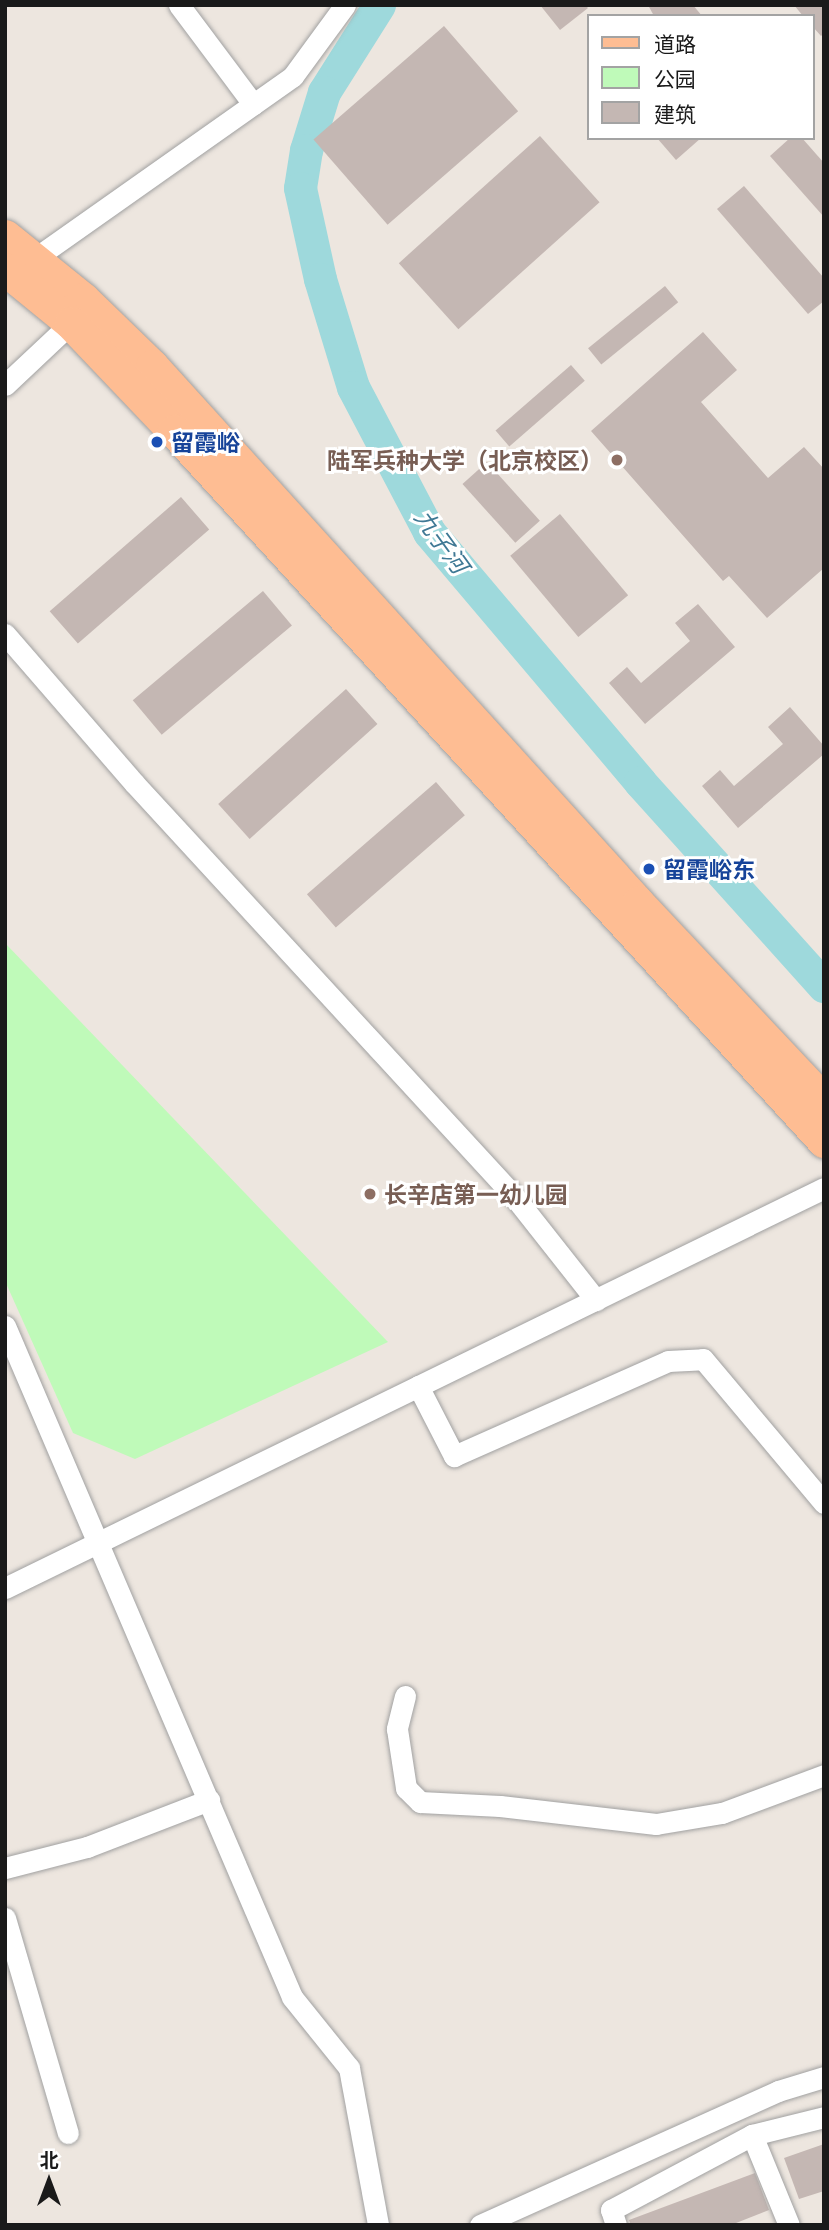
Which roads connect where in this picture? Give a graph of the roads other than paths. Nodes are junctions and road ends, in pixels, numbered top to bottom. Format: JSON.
{"nodes":[{"id":1,"x":179,"y":5,"type":"edge"},
{"id":2,"x":345,"y":5,"type":"edge"},
{"id":3,"x":253,"y":104,"type":"junction"},
{"id":4,"x":5,"y":236,"type":"edge"},
{"id":5,"x":20,"y":264,"type":"edge"},
{"id":6,"x":71,"y":323,"type":"junction"},
{"id":7,"x":5,"y":385,"type":"edge"},
{"id":8,"x":5,"y":634,"type":"edge"},
{"id":9,"x":824,"y":1101,"type":"edge"},
{"id":10,"x":824,"y":1141,"type":"edge"},
{"id":11,"x":824,"y":1188,"type":"edge"},
{"id":12,"x":596,"y":1300,"type":"junction"},
{"id":13,"x":5,"y":1326,"type":"edge"},
{"id":14,"x":418,"y":1387,"type":"junction"},
{"id":15,"x":824,"y":1503,"type":"edge"},
{"id":16,"x":100,"y":1542,"type":"junction"},
{"id":17,"x":5,"y":1588,"type":"edge"},
{"id":18,"x":405,"y":1696,"type":"dead end"},
{"id":19,"x":824,"y":1775,"type":"edge"},
{"id":20,"x":209,"y":1800,"type":"junction"},
{"id":21,"x":5,"y":1868,"type":"edge"},
{"id":22,"x":5,"y":1918,"type":"edge"},
{"id":23,"x":824,"y":2077,"type":"edge"},
{"id":24,"x":824,"y":2117,"type":"edge"},
{"id":25,"x":68,"y":2133,"type":"dead end"},
{"id":26,"x":752,"y":2136,"type":"junction"},
{"id":27,"x":378,"y":2225,"type":"edge"},
{"id":28,"x":480,"y":2225,"type":"edge"},
{"id":29,"x":616,"y":2225,"type":"edge"},
{"id":30,"x":789,"y":2225,"type":"edge"}],
"edges":[{"from":1,"to":3,"type":"street"},
{"from":2,"to":3,"type":"street"},
{"from":3,"to":5,"type":"street"},
{"from":4,"to":5,"type":"main road"},
{"from":5,"to":6,"type":"main road"},
{"from":5,"to":9,"type":"main road"},
{"from":6,"to":7,"type":"street"},
{"from":6,"to":10,"type":"main road"},
{"from":8,"to":12,"type":"street"},
{"from":11,"to":12,"type":"street"},
{"from":12,"to":14,"type":"street"},
{"from":13,"to":16,"type":"street"},
{"from":14,"to":15,"type":"street"},
{"from":14,"to":16,"type":"street"},
{"from":16,"to":17,"type":"street"},
{"from":16,"to":20,"type":"street"},
{"from":18,"to":19,"type":"street"},
{"from":20,"to":21,"type":"street"},
{"from":20,"to":27,"type":"street"},
{"from":22,"to":25,"type":"street"},
{"from":23,"to":28,"type":"street"},
{"from":24,"to":26,"type":"street"},
{"from":26,"to":29,"type":"street"},
{"from":26,"to":30,"type":"street"}]}
